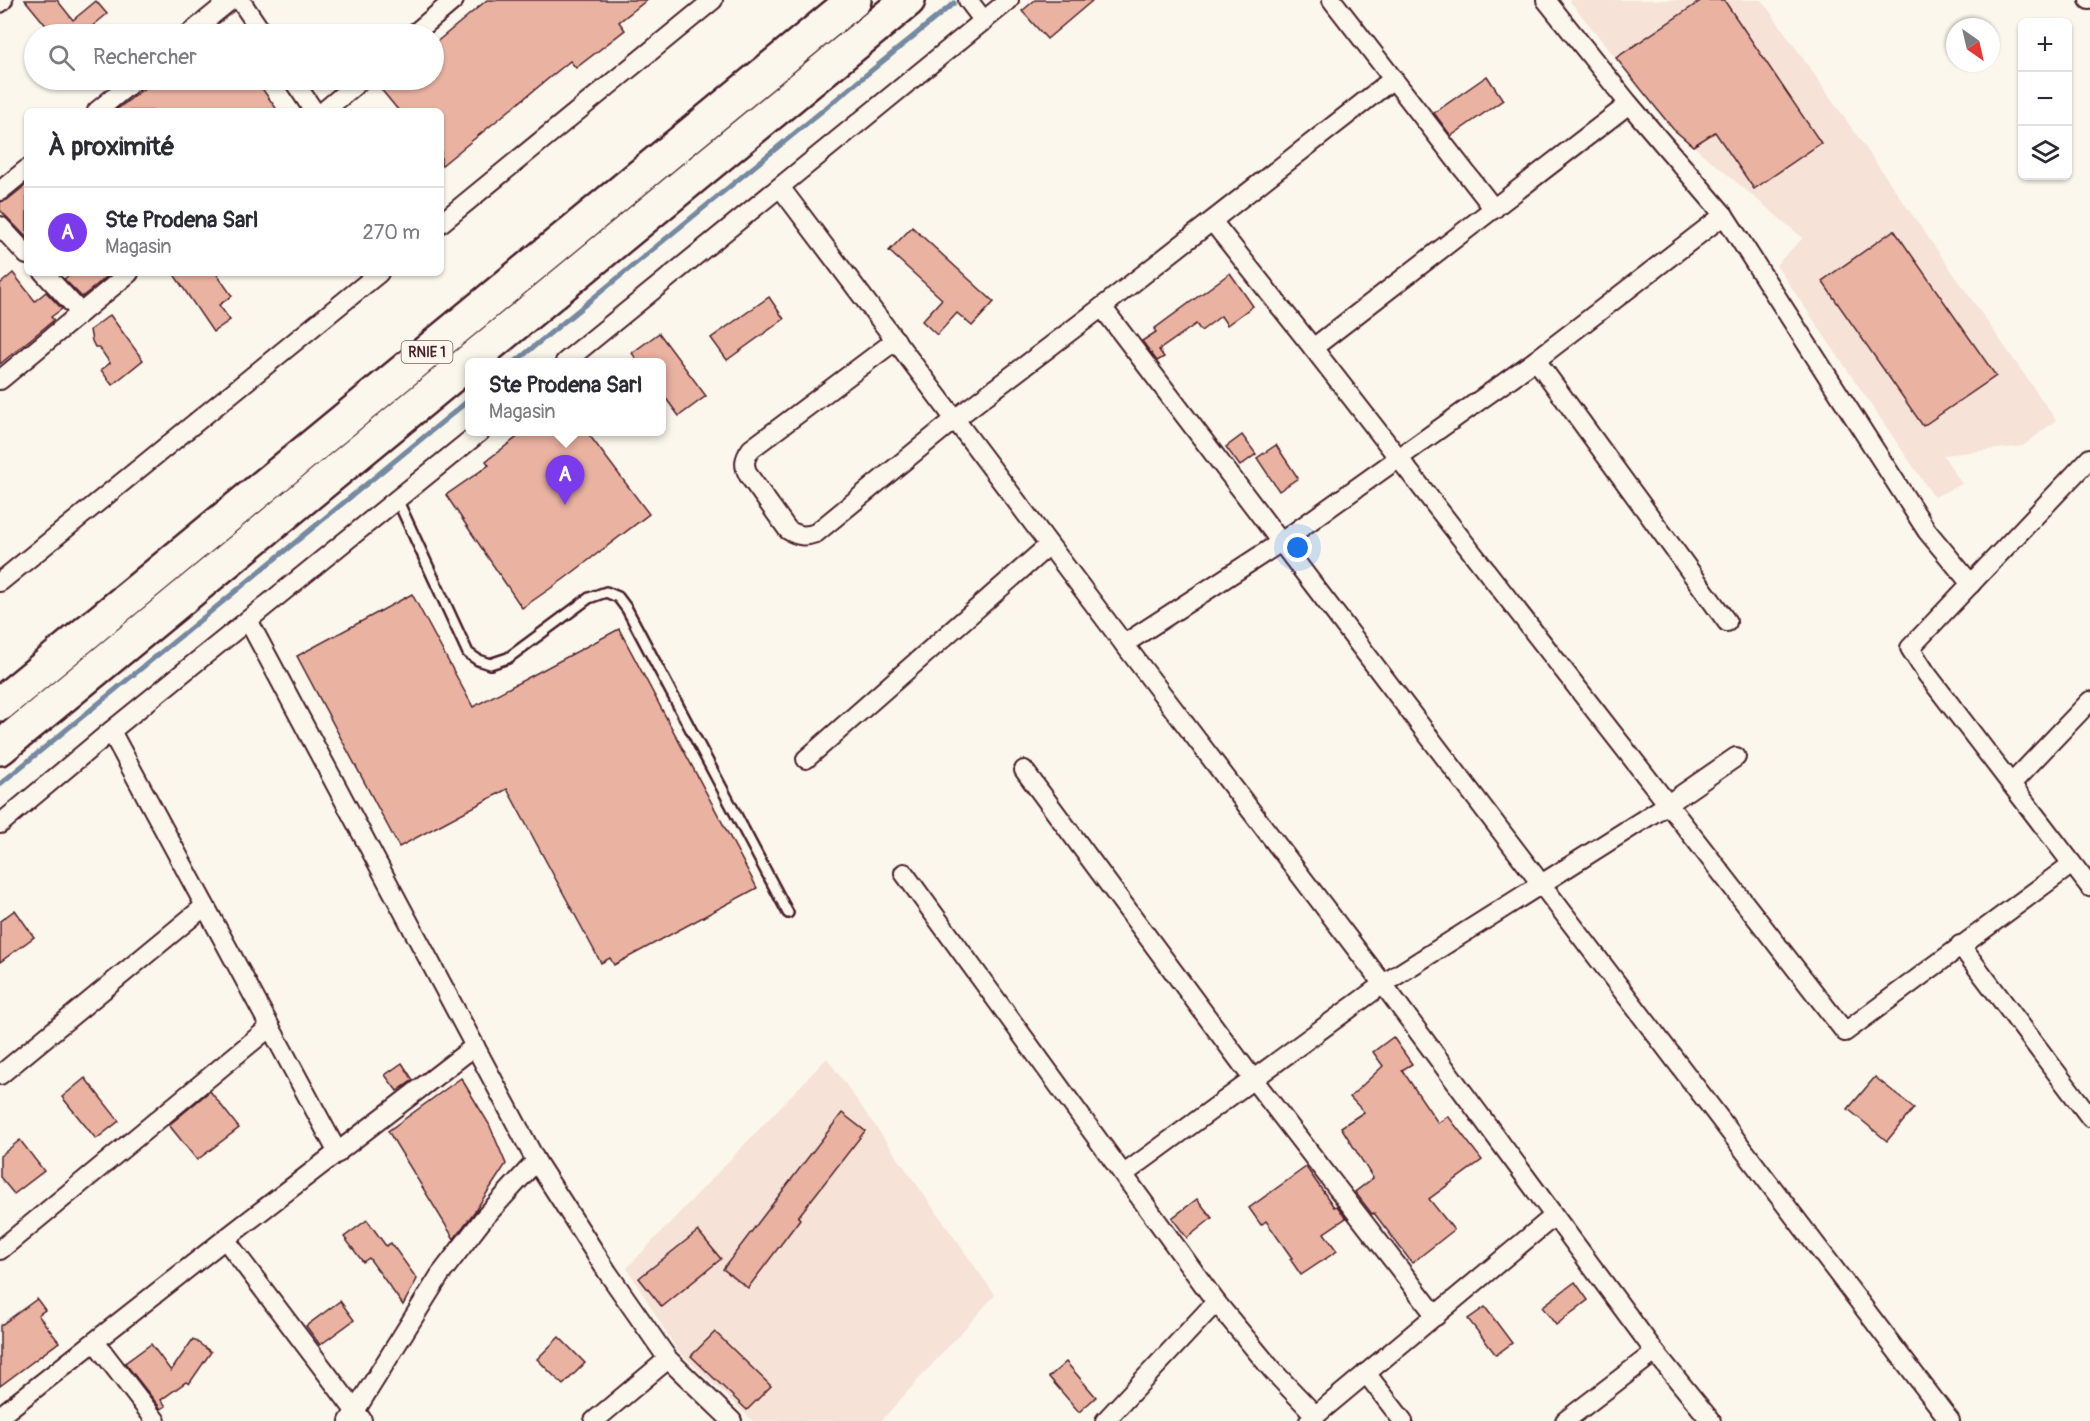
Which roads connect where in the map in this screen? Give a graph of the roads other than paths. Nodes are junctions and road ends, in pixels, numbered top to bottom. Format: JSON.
{"nodes":[{"id":1,"x":231,"y":0,"type":"edge"},
{"id":2,"x":240,"y":0,"type":"edge"},
{"id":3,"x":454,"y":0,"type":"edge"},
{"id":4,"x":713,"y":0,"type":"edge"},
{"id":5,"x":854,"y":0,"type":"edge"},
{"id":6,"x":908,"y":0,"type":"edge"},
{"id":7,"x":968,"y":0,"type":"edge"},
{"id":8,"x":1009,"y":0,"type":"edge"},
{"id":9,"x":1332,"y":0,"type":"edge"},
{"id":10,"x":1546,"y":0,"type":"edge"},
{"id":11,"x":984,"y":21,"type":"junction"},
{"id":12,"x":201,"y":24,"type":"edge"},
{"id":13,"x":256,"y":24,"type":"edge"},
{"id":14,"x":426,"y":24,"type":"edge"},
{"id":15,"x":1394,"y":79,"type":"junction"},
{"id":16,"x":123,"y":90,"type":"edge"},
{"id":17,"x":300,"y":90,"type":"edge"},
{"id":18,"x":349,"y":90,"type":"edge"},
{"id":19,"x":1629,"y":104,"type":"junction"},
{"id":20,"x":101,"y":108,"type":"edge"},
{"id":21,"x":312,"y":108,"type":"edge"},
{"id":22,"x":328,"y":108,"type":"edge"},
{"id":23,"x":24,"y":171,"type":"edge"},
{"id":24,"x":780,"y":187,"type":"junction"},
{"id":25,"x":0,"y":191,"type":"edge"},
{"id":26,"x":1494,"y":209,"type":"junction"},
{"id":27,"x":1724,"y":215,"type":"junction"},
{"id":28,"x":444,"y":221,"type":"edge"},
{"id":29,"x":1212,"y":221,"type":"junction"},
{"id":30,"x":0,"y":226,"type":"edge"},
{"id":31,"x":24,"y":252,"type":"edge"},
{"id":32,"x":47,"y":276,"type":"edge"},
{"id":33,"x":125,"y":276,"type":"edge"},
{"id":34,"x":375,"y":276,"type":"edge"},
{"id":35,"x":1102,"y":307,"type":"junction"},
{"id":36,"x":81,"y":313,"type":"junction"},
{"id":37,"x":896,"y":340,"type":"junction"},
{"id":38,"x":1313,"y":348,"type":"junction"},
{"id":39,"x":473,"y":358,"type":"edge"},
{"id":40,"x":571,"y":358,"type":"edge"},
{"id":41,"x":1536,"y":360,"type":"junction"},
{"id":42,"x":465,"y":365,"type":"edge"},
{"id":43,"x":0,"y":380,"type":"edge"},
{"id":44,"x":955,"y":419,"type":"junction"},
{"id":45,"x":475,"y":436,"type":"edge"},
{"id":46,"x":1398,"y":457,"type":"junction"},
{"id":47,"x":2090,"y":458,"type":"edge"},
{"id":48,"x":397,"y":499,"type":"junction"},
{"id":49,"x":1281,"y":542,"type":"junction"},
{"id":50,"x":1049,"y":545,"type":"junction"},
{"id":51,"x":0,"y":582,"type":"edge"},
{"id":52,"x":1971,"y":584,"type":"junction"},
{"id":53,"x":248,"y":620,"type":"junction"},
{"id":54,"x":1727,"y":622,"type":"dead end"},
{"id":55,"x":1124,"y":644,"type":"junction"},
{"id":56,"x":2090,"y":701,"type":"edge"},
{"id":57,"x":0,"y":704,"type":"edge"},
{"id":58,"x":111,"y":731,"type":"junction"},
{"id":59,"x":0,"y":748,"type":"edge"},
{"id":60,"x":1736,"y":757,"type":"dead end"},
{"id":61,"x":806,"y":759,"type":"dead end"},
{"id":62,"x":1024,"y":770,"type":"dead end"},
{"id":63,"x":2011,"y":784,"type":"junction"},
{"id":64,"x":1668,"y":804,"type":"junction"},
{"id":65,"x":0,"y":824,"type":"edge"},
{"id":66,"x":2072,"y":864,"type":"junction"},
{"id":67,"x":904,"y":873,"type":"dead end"},
{"id":68,"x":1540,"y":883,"type":"junction"},
{"id":69,"x":2090,"y":887,"type":"edge"},
{"id":70,"x":205,"y":906,"type":"junction"},
{"id":71,"x":788,"y":913,"type":"dead end"},
{"id":72,"x":1960,"y":945,"type":"junction"},
{"id":73,"x":1383,"y":984,"type":"junction"},
{"id":74,"x":270,"y":1028,"type":"junction"},
{"id":75,"x":475,"y":1046,"type":"junction"},
{"id":76,"x":0,"y":1075,"type":"edge"},
{"id":77,"x":1253,"y":1079,"type":"junction"},
{"id":78,"x":2090,"y":1117,"type":"edge"},
{"id":79,"x":338,"y":1153,"type":"junction"},
{"id":80,"x":536,"y":1161,"type":"junction"},
{"id":81,"x":1124,"y":1173,"type":"junction"},
{"id":82,"x":1553,"y":1217,"type":"junction"},
{"id":83,"x":225,"y":1239,"type":"junction"},
{"id":84,"x":0,"y":1250,"type":"edge"},
{"id":85,"x":1216,"y":1302,"type":"junction"},
{"id":86,"x":1436,"y":1316,"type":"junction"},
{"id":87,"x":95,"y":1342,"type":"junction"},
{"id":88,"x":1654,"y":1352,"type":"junction"},
{"id":89,"x":668,"y":1359,"type":"junction"},
{"id":90,"x":1366,"y":1373,"type":"junction"},
{"id":91,"x":0,"y":1416,"type":"edge"},
{"id":92,"x":356,"y":1418,"type":"edge"},
{"id":93,"x":1312,"y":1418,"type":"edge"},
{"id":94,"x":156,"y":1421,"type":"edge"},
{"id":95,"x":594,"y":1421,"type":"edge"},
{"id":96,"x":732,"y":1421,"type":"edge"},
{"id":97,"x":1105,"y":1421,"type":"edge"},
{"id":98,"x":1403,"y":1421,"type":"edge"},
{"id":99,"x":1565,"y":1421,"type":"edge"},
{"id":100,"x":1711,"y":1421,"type":"edge"},
{"id":101,"x":1950,"y":1421,"type":"edge"}],
"edges":[{"from":1,"to":12,"type":"street"},
{"from":2,"to":13,"type":"street"},
{"from":3,"to":14,"type":"street"},
{"from":4,"to":28,"type":"street"},
{"from":5,"to":57,"type":"highway","number":"RNIE 1"},
{"from":6,"to":39,"type":"highway","number":"RNIE 1"},
{"from":7,"to":11,"type":"street"},
{"from":8,"to":11,"type":"street"},
{"from":9,"to":15,"type":"street"},
{"from":10,"to":19,"type":"street"},
{"from":11,"to":24,"type":"street"},
{"from":15,"to":26,"type":"street"},
{"from":15,"to":29,"type":"street"},
{"from":16,"to":20,"type":"street"},
{"from":17,"to":21,"type":"street"},
{"from":18,"to":22,"type":"street"},
{"from":19,"to":26,"type":"street"},
{"from":19,"to":27,"type":"street"},
{"from":23,"to":25,"type":"street"},
{"from":24,"to":37,"type":"street"},
{"from":24,"to":40,"type":"street"},
{"from":26,"to":38,"type":"street"},
{"from":27,"to":41,"type":"street"},
{"from":27,"to":52,"type":"street"},
{"from":29,"to":35,"type":"street"},
{"from":29,"to":38,"type":"street"},
{"from":30,"to":31,"type":"street"},
{"from":32,"to":36,"type":"street"},
{"from":33,"to":36,"type":"street"},
{"from":34,"to":51,"type":"street"},
{"from":35,"to":44,"type":"street"},
{"from":35,"to":49,"type":"street"},
{"from":36,"to":43,"type":"street"},
{"from":37,"to":44,"type":"street"},
{"from":37,"to":44,"type":"street"},
{"from":38,"to":46,"type":"street"},
{"from":41,"to":46,"type":"street"},
{"from":41,"to":54,"type":"street"},
{"from":42,"to":59,"type":"highway","number":"RNIE 1"},
{"from":44,"to":50,"type":"street"},
{"from":45,"to":48,"type":"street"},
{"from":46,"to":49,"type":"street"},
{"from":46,"to":64,"type":"street"},
{"from":47,"to":52,"type":"street"},
{"from":48,"to":53,"type":"street"},
{"from":48,"to":71,"type":"lane"},
{"from":49,"to":55,"type":"street"},
{"from":49,"to":68,"type":"street"},
{"from":50,"to":55,"type":"street"},
{"from":50,"to":61,"type":"street"},
{"from":52,"to":63,"type":"street"},
{"from":53,"to":58,"type":"street"},
{"from":53,"to":75,"type":"street"},
{"from":55,"to":73,"type":"street"},
{"from":56,"to":63,"type":"street"},
{"from":58,"to":65,"type":"street"},
{"from":58,"to":70,"type":"street"},
{"from":60,"to":64,"type":"street"},
{"from":62,"to":77,"type":"street"},
{"from":63,"to":66,"type":"street"},
{"from":64,"to":68,"type":"street"},
{"from":64,"to":72,"type":"street"},
{"from":66,"to":69,"type":"street"},
{"from":66,"to":72,"type":"street"},
{"from":67,"to":81,"type":"street"},
{"from":68,"to":73,"type":"street"},
{"from":68,"to":101,"type":"street"},
{"from":70,"to":74,"type":"street"},
{"from":70,"to":76,"type":"street"},
{"from":72,"to":78,"type":"street"},
{"from":73,"to":77,"type":"street"},
{"from":73,"to":82,"type":"street"},
{"from":74,"to":79,"type":"street"},
{"from":74,"to":84,"type":"street"},
{"from":75,"to":79,"type":"street"},
{"from":75,"to":80,"type":"street"},
{"from":77,"to":81,"type":"street"},
{"from":77,"to":86,"type":"street"},
{"from":79,"to":83,"type":"street"},
{"from":80,"to":89,"type":"street"},
{"from":80,"to":92,"type":"street"},
{"from":81,"to":85,"type":"street"},
{"from":82,"to":86,"type":"street"},
{"from":82,"to":88,"type":"street"},
{"from":83,"to":87,"type":"street"},
{"from":83,"to":92,"type":"street"},
{"from":85,"to":93,"type":"street"},
{"from":85,"to":97,"type":"street"},
{"from":86,"to":90,"type":"street"},
{"from":87,"to":91,"type":"street"},
{"from":87,"to":94,"type":"street"},
{"from":88,"to":99,"type":"street"},
{"from":88,"to":100,"type":"street"},
{"from":89,"to":95,"type":"street"},
{"from":89,"to":96,"type":"street"},
{"from":90,"to":93,"type":"street"},
{"from":90,"to":98,"type":"street"}]}
